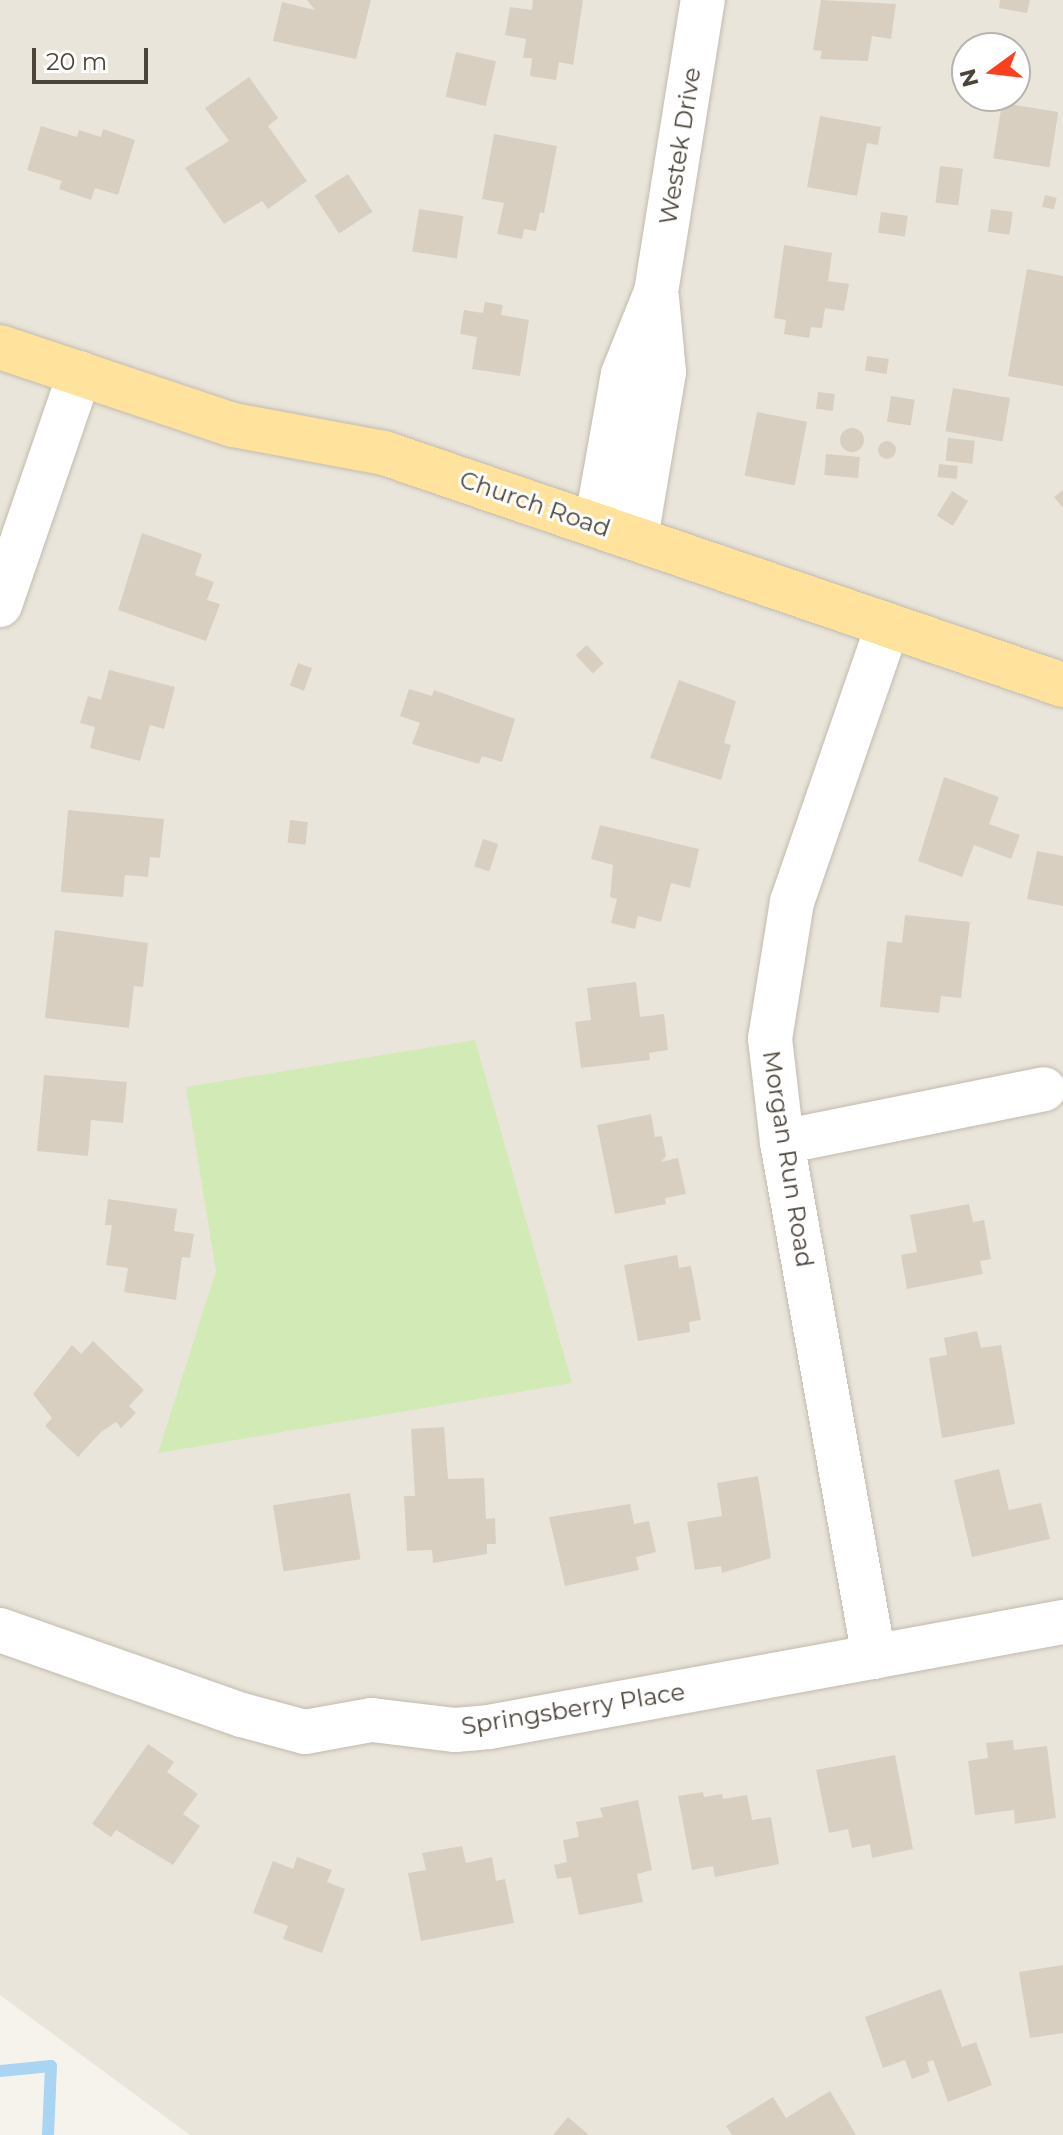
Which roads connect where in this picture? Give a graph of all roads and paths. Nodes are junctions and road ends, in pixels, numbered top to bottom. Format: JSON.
{"nodes":[{"id":1,"x":703,"y":0,"type":"edge"},
{"id":2,"x":0,"y":347,"type":"edge"},
{"id":3,"x":80,"y":373,"type":"junction"},
{"id":4,"x":616,"y":532,"type":"junction"},
{"id":5,"x":0,"y":605,"type":"edge"},
{"id":6,"x":888,"y":625,"type":"junction"},
{"id":7,"x":1063,"y":685,"type":"edge"},
{"id":8,"x":1044,"y":1089,"type":"dead end"},
{"id":9,"x":782,"y":1142,"type":"junction"},
{"id":10,"x":1063,"y":1622,"type":"edge"},
{"id":11,"x":0,"y":1630,"type":"edge"},
{"id":12,"x":874,"y":1657,"type":"junction"}],
"edges":[{"from":1,"to":4,"type":"street","name":"Westek Drive"},
{"from":2,"to":3,"type":"main road","name":"Church Road"},
{"from":3,"to":4,"type":"main road","name":"Church Road"},
{"from":3,"to":5,"type":"street"},
{"from":4,"to":6,"type":"main road","name":"Church Road"},
{"from":6,"to":7,"type":"main road","name":"Church Road"},
{"from":6,"to":9,"type":"street","name":"Morgan Run Road"},
{"from":8,"to":9,"type":"street"},
{"from":9,"to":12,"type":"street","name":"Morgan Run Road"},
{"from":10,"to":12,"type":"street","name":"Springsberry Place"},
{"from":11,"to":12,"type":"street","name":"Springsberry Place"}]}
